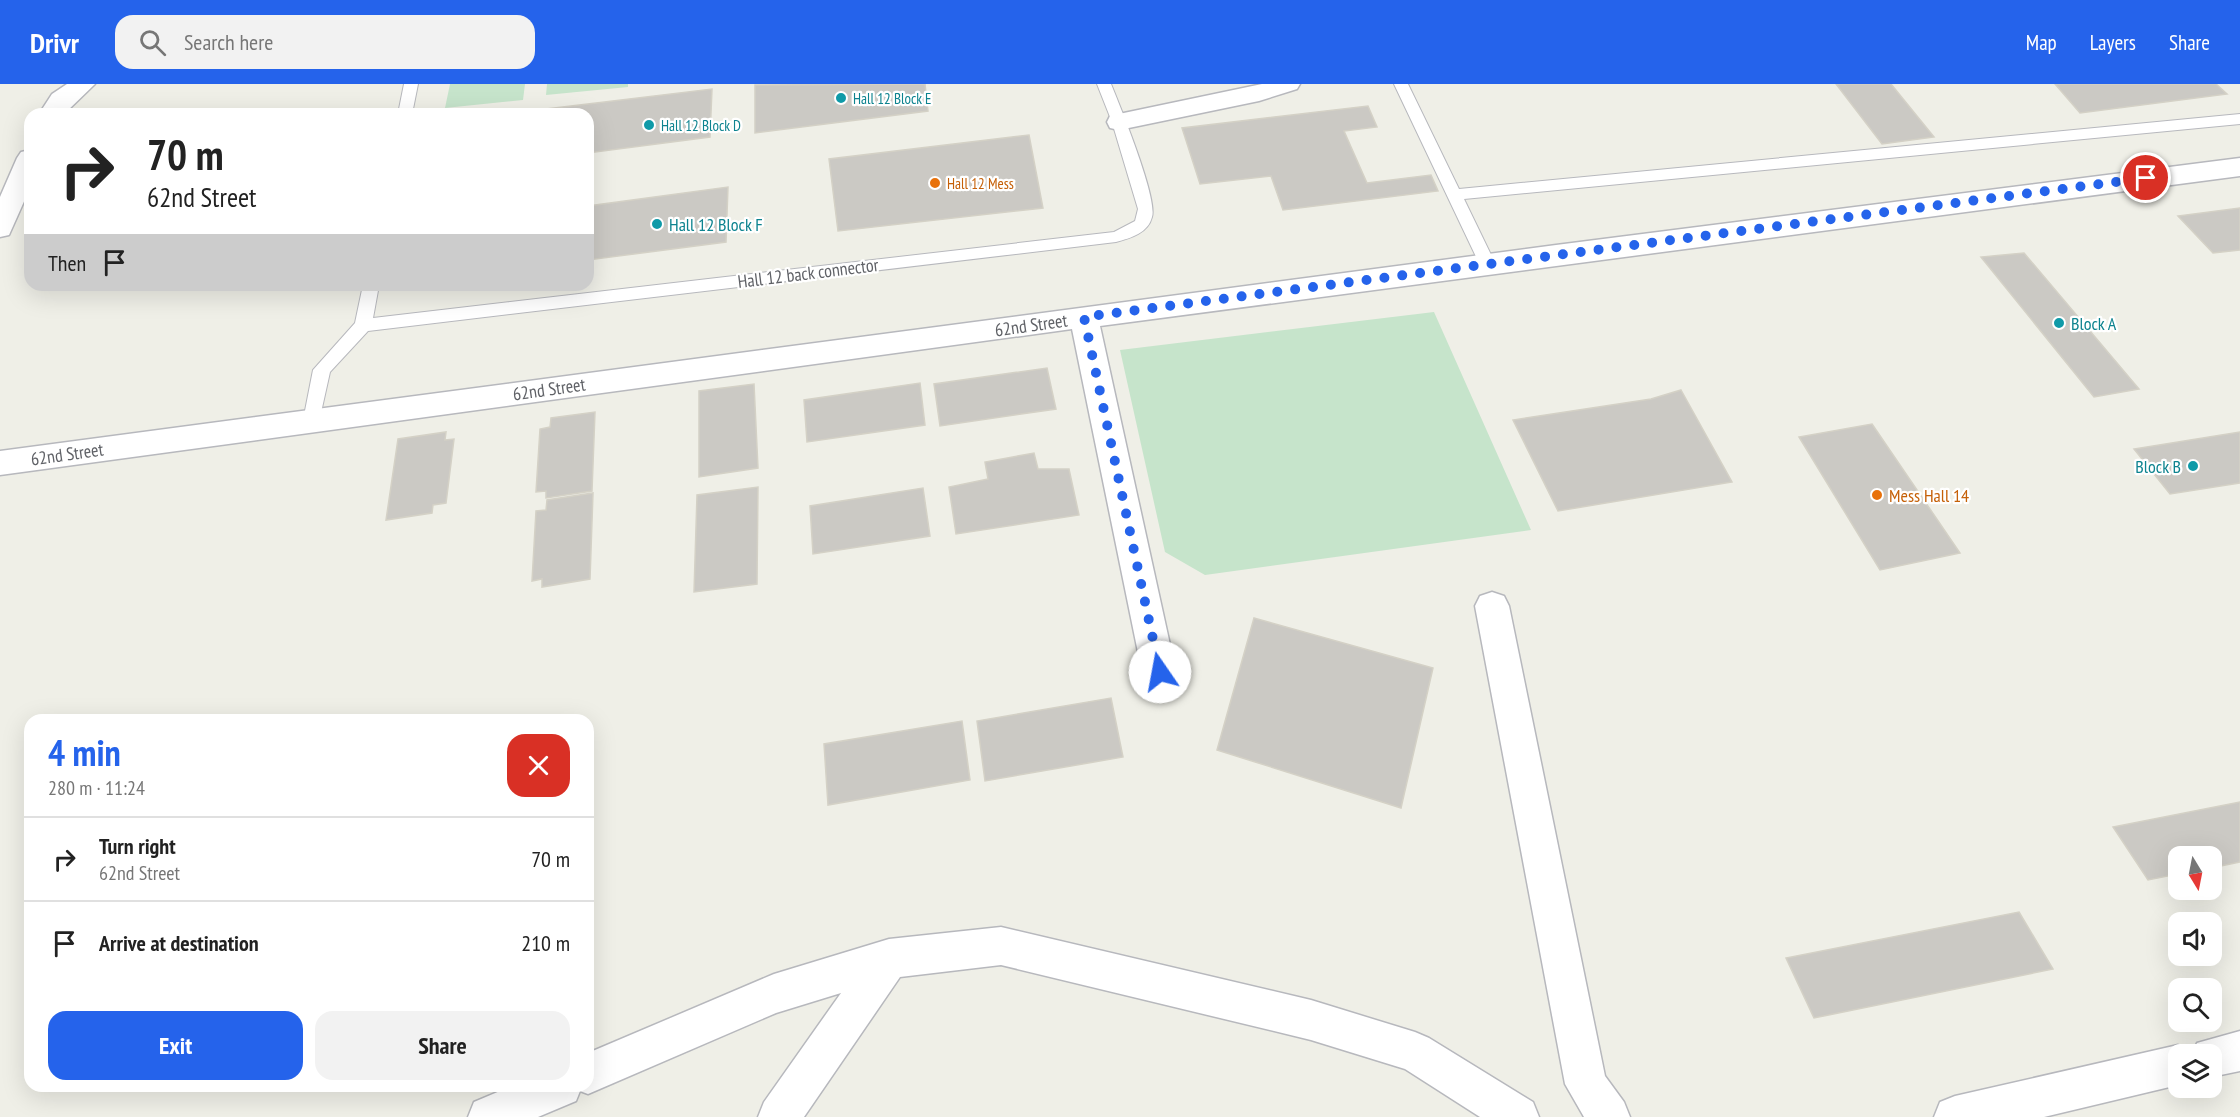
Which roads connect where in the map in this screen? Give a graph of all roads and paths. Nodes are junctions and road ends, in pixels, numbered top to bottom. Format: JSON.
{"nodes":[{"id":1,"x":83,"y":84,"type":"edge"},
{"id":2,"x":411,"y":84,"type":"edge"},
{"id":3,"x":1104,"y":84,"type":"edge"},
{"id":4,"x":1288,"y":84,"type":"edge"},
{"id":5,"x":1401,"y":84,"type":"edge"},
{"id":6,"x":55,"y":108,"type":"edge"},
{"id":7,"x":406,"y":108,"type":"edge"},
{"id":8,"x":2240,"y":119,"type":"edge"},
{"id":9,"x":1119,"y":123,"type":"junction"},
{"id":10,"x":2240,"y":166,"type":"edge"},
{"id":11,"x":24,"y":172,"type":"edge"},
{"id":12,"x":1455,"y":195,"type":"junction"},
{"id":13,"x":0,"y":228,"type":"edge"},
{"id":14,"x":1487,"y":263,"type":"junction"},
{"id":15,"x":370,"y":291,"type":"edge"},
{"id":16,"x":1084,"y":317,"type":"junction"},
{"id":17,"x":363,"y":325,"type":"junction"},
{"id":18,"x":312,"y":421,"type":"junction"},
{"id":19,"x":0,"y":463,"type":"edge"},
{"id":20,"x":1492,"y":606,"type":"dead end"},
{"id":21,"x":1160,"y":672,"type":"dead end"},
{"id":22,"x":889,"y":959,"type":"junction"},
{"id":23,"x":2240,"y":1051,"type":"edge"},
{"id":24,"x":2222,"y":1055,"type":"edge"},
{"id":25,"x":2168,"y":1067,"type":"edge"},
{"id":26,"x":594,"y":1071,"type":"edge"},
{"id":27,"x":547,"y":1092,"type":"edge"},
{"id":28,"x":489,"y":1117,"type":"edge"},
{"id":29,"x":779,"y":1117,"type":"edge"},
{"id":30,"x":1518,"y":1117,"type":"edge"},
{"id":31,"x":1609,"y":1117,"type":"edge"},
{"id":32,"x":1955,"y":1117,"type":"edge"}],
"edges":[{"from":1,"to":6,"type":"street"},
{"from":2,"to":7,"type":"lane"},
{"from":3,"to":9,"type":"lane","name":"Hall 12 back connector"},
{"from":4,"to":9,"type":"street"},
{"from":5,"to":12,"type":"lane"},
{"from":8,"to":12,"type":"lane"},
{"from":9,"to":17,"type":"lane","name":"Hall 12 back connector"},
{"from":10,"to":14,"type":"street","name":"62nd Street"},
{"from":11,"to":13,"type":"street"},
{"from":12,"to":14,"type":"lane"},
{"from":14,"to":16,"type":"street","name":"62nd Street"},
{"from":15,"to":17,"type":"lane"},
{"from":16,"to":18,"type":"street","name":"62nd Street"},
{"from":16,"to":21,"type":"street"},
{"from":17,"to":18,"type":"lane"},
{"from":18,"to":19,"type":"street","name":"62nd Street"},
{"from":20,"to":31,"type":"street"},
{"from":22,"to":26,"type":"street"},
{"from":22,"to":29,"type":"street"},
{"from":22,"to":30,"type":"street"},
{"from":23,"to":24,"type":"street"},
{"from":25,"to":32,"type":"street"},
{"from":27,"to":28,"type":"street"}]}
